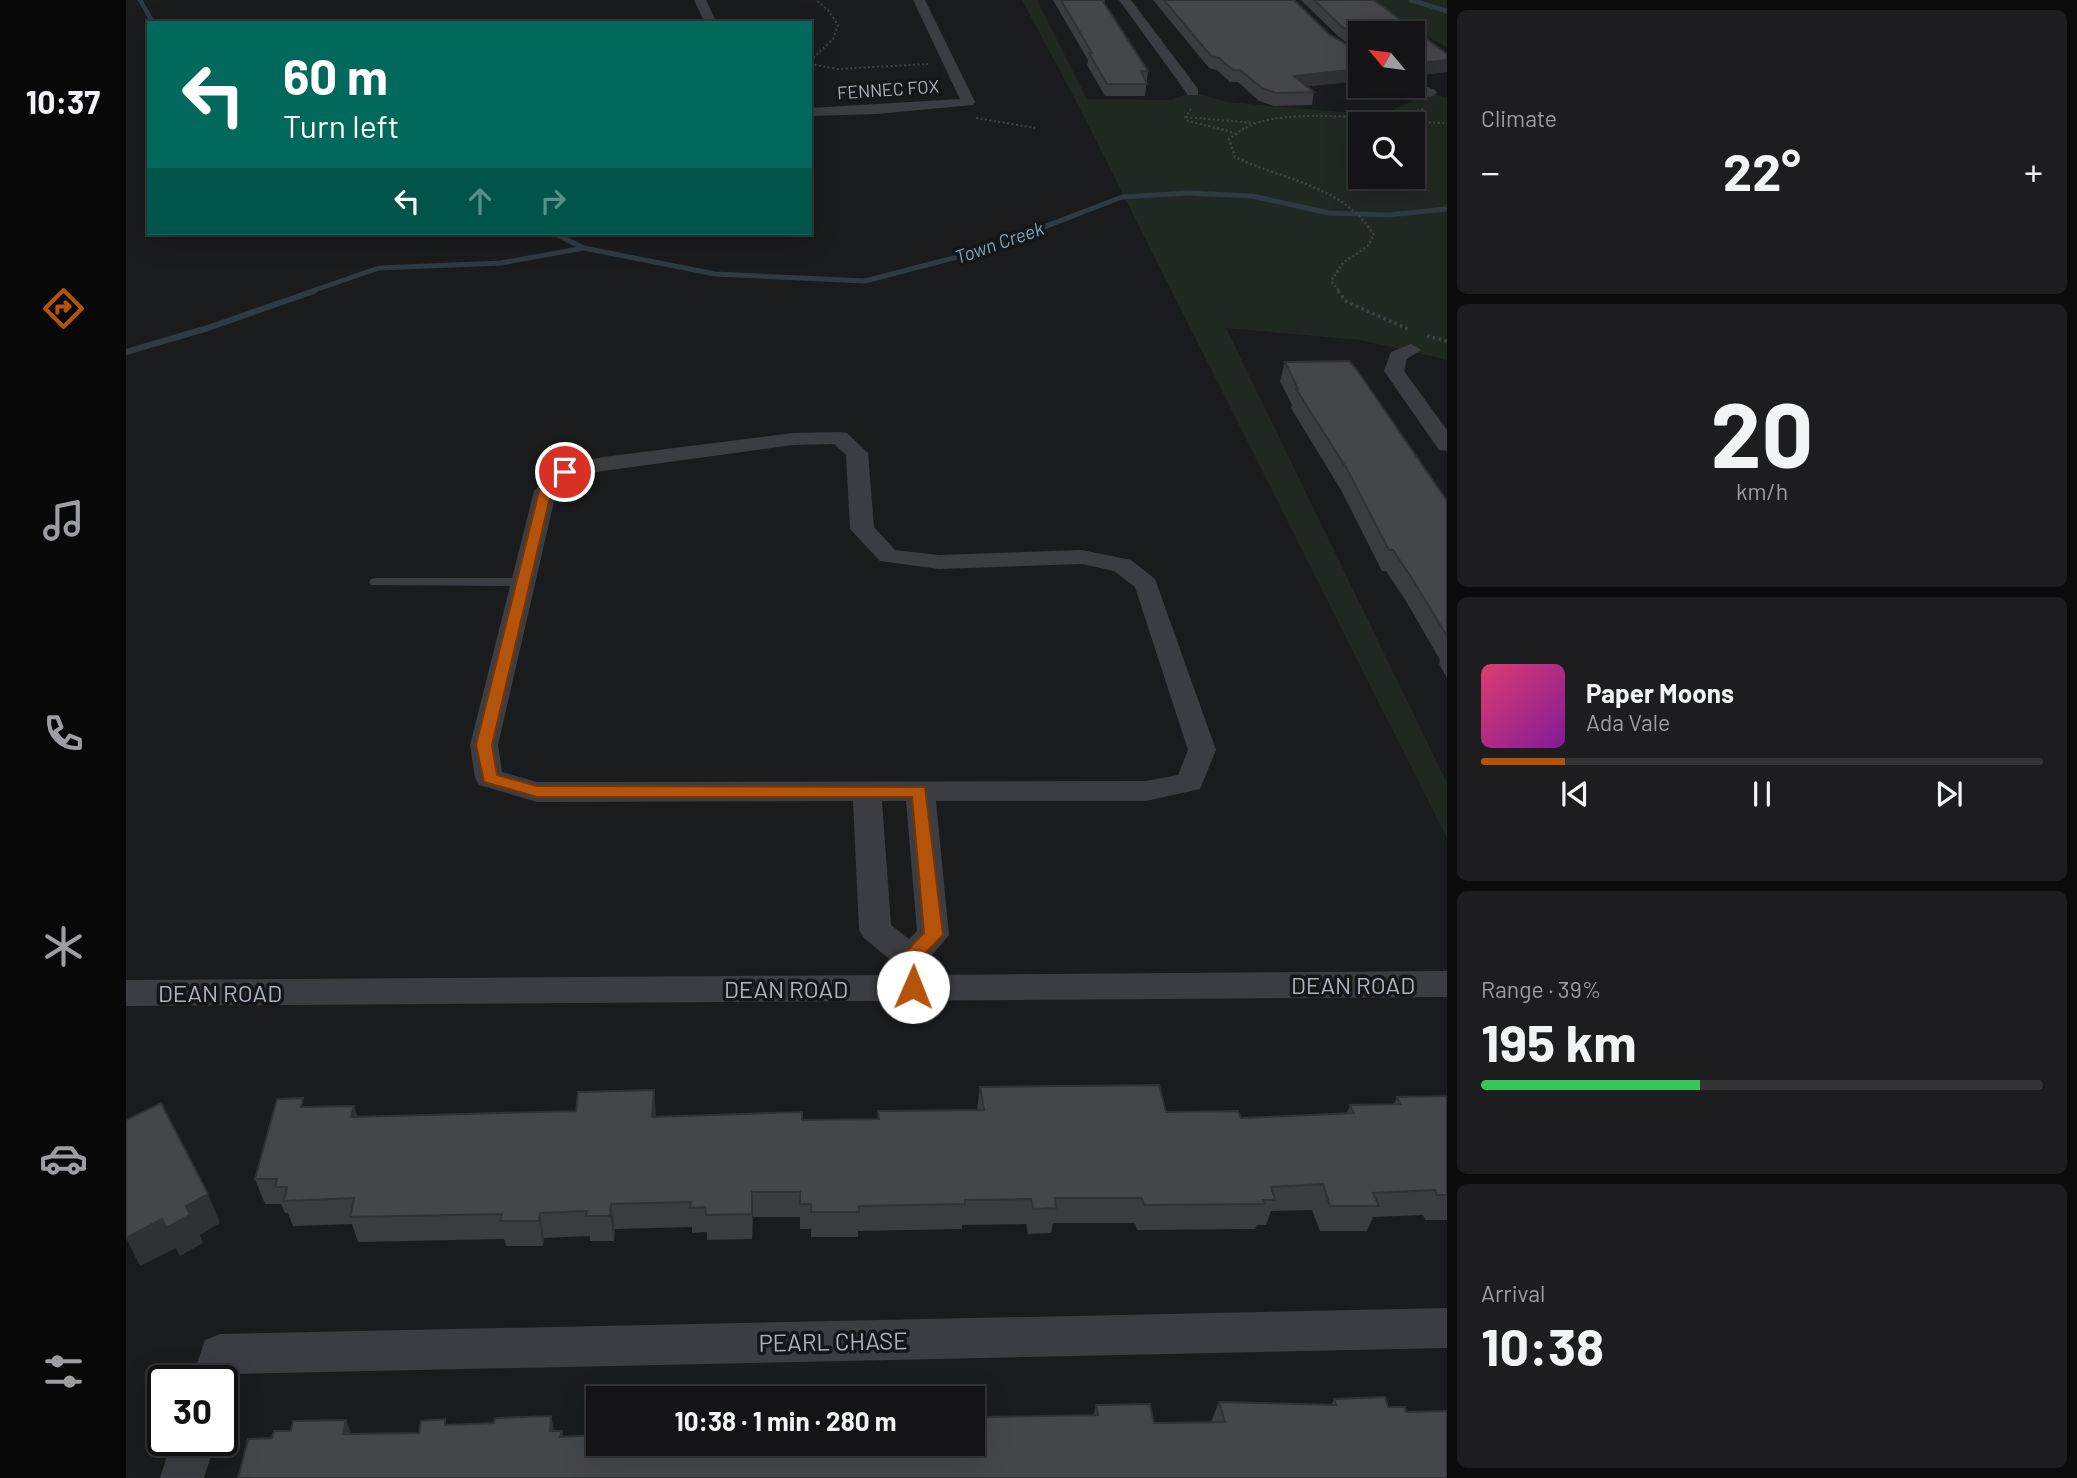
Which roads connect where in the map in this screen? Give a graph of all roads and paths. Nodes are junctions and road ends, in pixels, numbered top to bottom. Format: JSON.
{"nodes":[{"id":1,"x":700,"y":0,"type":"edge"},
{"id":2,"x":816,"y":0,"type":"edge"},
{"id":3,"x":919,"y":0,"type":"edge"},
{"id":4,"x":1125,"y":0,"type":"edge"},
{"id":5,"x":710,"y":21,"type":"edge"},
{"id":6,"x":812,"y":61,"type":"edge"},
{"id":7,"x":812,"y":63,"type":"edge"},
{"id":8,"x":950,"y":64,"type":"junction"},
{"id":9,"x":1425,"y":91,"type":"edge"},
{"id":10,"x":1193,"y":92,"type":"joint"},
{"id":11,"x":1430,"y":93,"type":"joint"},
{"id":12,"x":962,"y":103,"type":"junction"},
{"id":13,"x":812,"y":112,"type":"edge"},
{"id":14,"x":1416,"y":112,"type":"edge"},
{"id":15,"x":1185,"y":117,"type":"junction"},
{"id":16,"x":1348,"y":120,"type":"edge"},
{"id":17,"x":1425,"y":120,"type":"edge"},
{"id":18,"x":1257,"y":123,"type":"junction"},
{"id":19,"x":1425,"y":123,"type":"edge"},
{"id":20,"x":1447,"y":123,"type":"edge"},
{"id":21,"x":1439,"y":124,"type":"junction"},
{"id":22,"x":1035,"y":128,"type":"dead end"},
{"id":23,"x":1235,"y":133,"type":"junction"},
{"id":24,"x":1447,"y":341,"type":"edge"},
{"id":25,"x":1417,"y":342,"type":"junction"},
{"id":26,"x":1447,"y":445,"type":"edge"},
{"id":27,"x":375,"y":582,"type":"dead end"},
{"id":28,"x":523,"y":582,"type":"junction"},
{"id":29,"x":867,"y":791,"type":"junction"},
{"id":30,"x":919,"y":791,"type":"junction"},
{"id":31,"x":911,"y":973,"type":"junction"},
{"id":32,"x":1447,"y":984,"type":"edge"},
{"id":33,"x":126,"y":993,"type":"edge"},
{"id":34,"x":1447,"y":1328,"type":"edge"},
{"id":35,"x":238,"y":1366,"type":"edge"},
{"id":36,"x":189,"y":1456,"type":"edge"},
{"id":37,"x":182,"y":1478,"type":"edge"}],
"edges":[{"from":1,"to":5,"type":"street"},
{"from":2,"to":6,"type":"path"},
{"from":3,"to":8,"type":"street"},
{"from":4,"to":10,"type":"street"},
{"from":7,"to":8,"type":"path"},
{"from":8,"to":12,"type":"street"},
{"from":9,"to":11,"type":"street"},
{"from":10,"to":15,"type":"path"},
{"from":11,"to":14,"type":"path"},
{"from":12,"to":13,"type":"street","name":"FENNEC FOX"},
{"from":12,"to":22,"type":"path"},
{"from":15,"to":18,"type":"path"},
{"from":15,"to":23,"type":"path"},
{"from":16,"to":18,"type":"path"},
{"from":17,"to":21,"type":"path"},
{"from":18,"to":23,"type":"path"},
{"from":19,"to":21,"type":"path"},
{"from":20,"to":21,"type":"path"},
{"from":23,"to":25,"type":"path"},
{"from":24,"to":25,"type":"path"},
{"from":25,"to":26,"type":"street"},
{"from":27,"to":28,"type":"lane"},
{"from":28,"to":29,"type":"street"},
{"from":28,"to":30,"type":"street"},
{"from":29,"to":30,"type":"street"},
{"from":29,"to":31,"type":"street"},
{"from":30,"to":31,"type":"street"},
{"from":31,"to":32,"type":"street","name":"DEAN ROAD"},
{"from":31,"to":33,"type":"street","name":"DEAN ROAD"},
{"from":34,"to":35,"type":"street","name":"PEARL CHASE"},
{"from":36,"to":37,"type":"street"}]}
